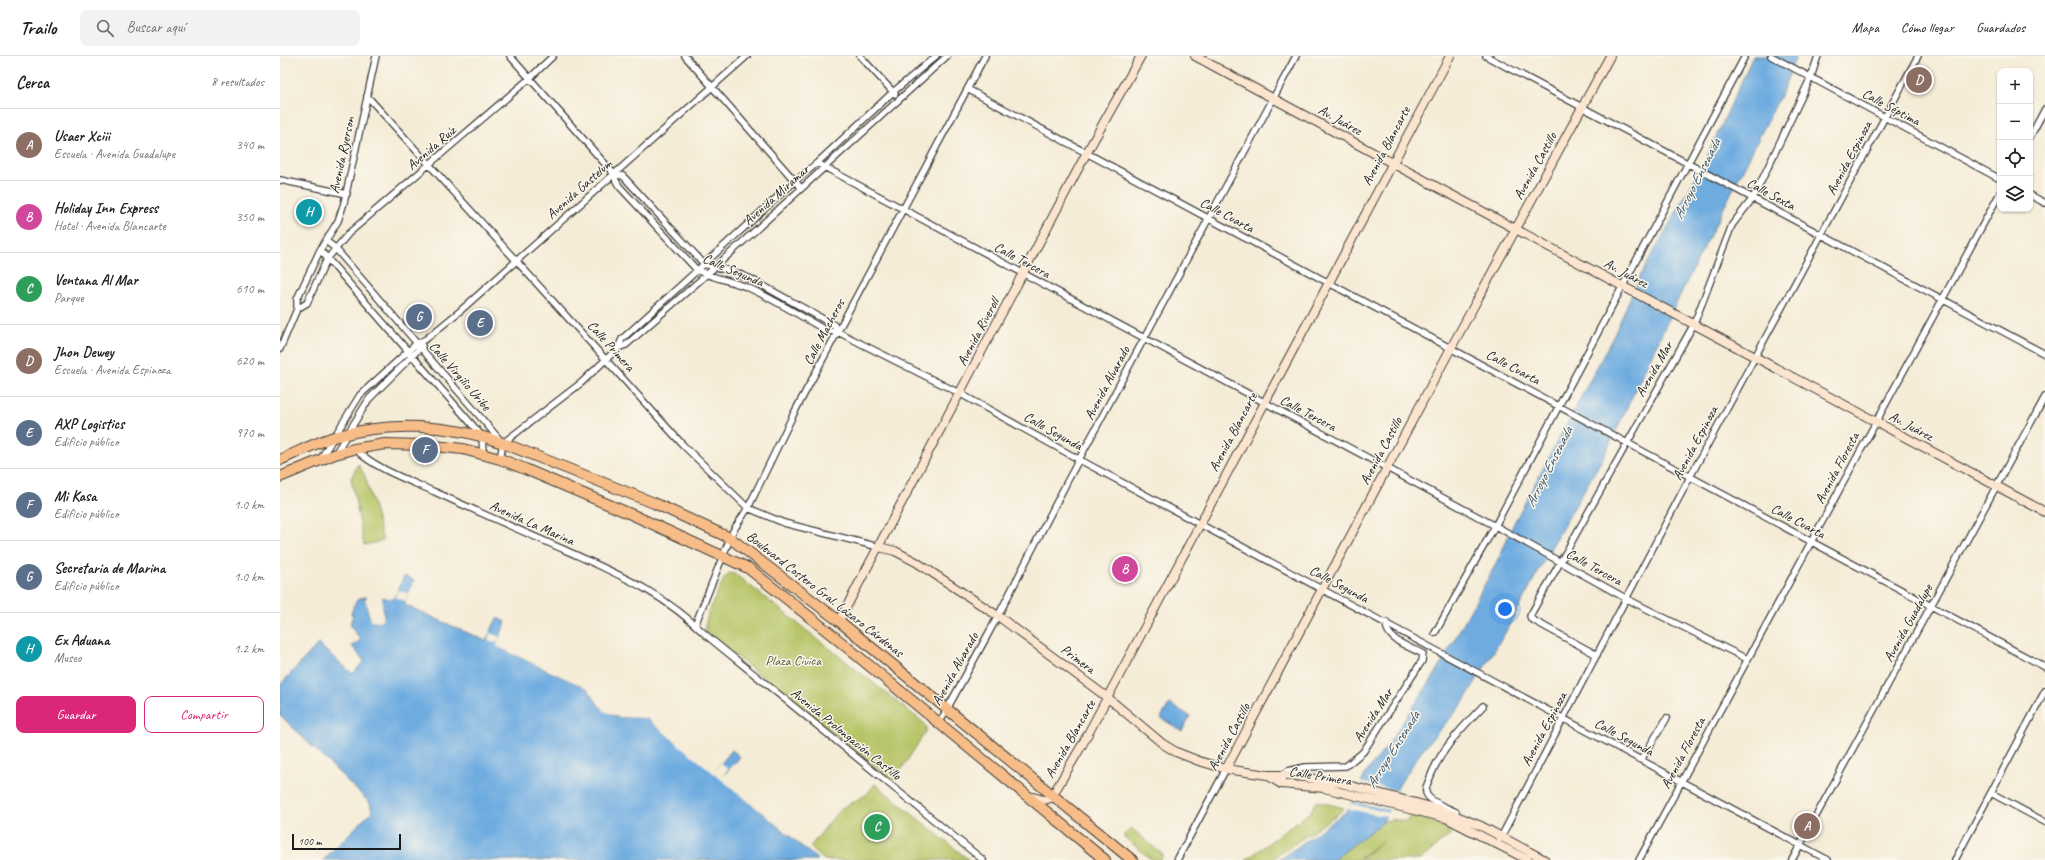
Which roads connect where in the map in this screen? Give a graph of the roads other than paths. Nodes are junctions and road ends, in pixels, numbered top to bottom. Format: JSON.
{"nodes":[{"id":1,"x":376,"y":56,"type":"edge"},
{"id":2,"x":510,"y":56,"type":"edge"},
{"id":3,"x":553,"y":56,"type":"edge"},
{"id":4,"x":685,"y":56,"type":"edge"},
{"id":5,"x":747,"y":56,"type":"edge"},
{"id":6,"x":860,"y":56,"type":"edge"},
{"id":7,"x":936,"y":56,"type":"edge"},
{"id":8,"x":947,"y":56,"type":"edge"},
{"id":9,"x":985,"y":56,"type":"edge"},
{"id":10,"x":1141,"y":56,"type":"edge"},
{"id":11,"x":1195,"y":56,"type":"edge"},
{"id":12,"x":1296,"y":56,"type":"edge"},
{"id":13,"x":1450,"y":56,"type":"edge"},
{"id":14,"x":1486,"y":56,"type":"edge"},
{"id":15,"x":1610,"y":56,"type":"edge"},
{"id":16,"x":1745,"y":56,"type":"edge"},
{"id":17,"x":1771,"y":56,"type":"edge"},
{"id":18,"x":1818,"y":56,"type":"edge"},
{"id":19,"x":1918,"y":56,"type":"edge"},
{"id":20,"x":1811,"y":77,"type":"junction"},
{"id":21,"x":530,"y":78,"type":"junction"},
{"id":22,"x":712,"y":88,"type":"junction"},
{"id":23,"x":969,"y":90,"type":"junction"},
{"id":24,"x":893,"y":92,"type":"junction"},
{"id":25,"x":367,"y":96,"type":"junction"},
{"id":26,"x":900,"y":98,"type":"junction"},
{"id":27,"x":1273,"y":99,"type":"junction"},
{"id":28,"x":1582,"y":107,"type":"junction"},
{"id":29,"x":2045,"y":110,"type":"edge"},
{"id":30,"x":1885,"y":117,"type":"junction"},
{"id":31,"x":2033,"y":132,"type":"edge"},
{"id":32,"x":1086,"y":154,"type":"junction"},
{"id":33,"x":1392,"y":163,"type":"junction"},
{"id":34,"x":817,"y":164,"type":"junction"},
{"id":35,"x":1689,"y":164,"type":"junction"},
{"id":36,"x":430,"y":165,"type":"junction"},
{"id":37,"x":824,"y":167,"type":"junction"},
{"id":38,"x":614,"y":174,"type":"junction"},
{"id":39,"x":1997,"y":177,"type":"edge"},
{"id":40,"x":280,"y":180,"type":"edge"},
{"id":41,"x":795,"y":181,"type":"junction"},
{"id":42,"x":801,"y":188,"type":"junction"},
{"id":43,"x":347,"y":194,"type":"junction"},
{"id":44,"x":2033,"y":197,"type":"edge"},
{"id":45,"x":1753,"y":198,"type":"junction"},
{"id":46,"x":1997,"y":198,"type":"edge"},
{"id":47,"x":2045,"y":203,"type":"edge"},
{"id":48,"x":904,"y":210,"type":"junction"},
{"id":49,"x":1209,"y":219,"type":"junction"},
{"id":50,"x":1516,"y":229,"type":"junction"},
{"id":51,"x":1821,"y":234,"type":"junction"},
{"id":52,"x":326,"y":241,"type":"junction"},
{"id":53,"x":335,"y":248,"type":"junction"},
{"id":54,"x":320,"y":250,"type":"junction"},
{"id":55,"x":327,"y":259,"type":"junction"},
{"id":56,"x":516,"y":261,"type":"junction"},
{"id":57,"x":704,"y":264,"type":"junction"},
{"id":58,"x":714,"y":268,"type":"junction"},
{"id":59,"x":697,"y":270,"type":"junction"},
{"id":60,"x":706,"y":275,"type":"junction"},
{"id":61,"x":1023,"y":275,"type":"junction"},
{"id":62,"x":1327,"y":284,"type":"junction"},
{"id":63,"x":1621,"y":285,"type":"junction"},
{"id":64,"x":1942,"y":299,"type":"junction"},
{"id":65,"x":297,"y":309,"type":"junction"},
{"id":66,"x":1694,"y":324,"type":"junction"},
{"id":67,"x":838,"y":332,"type":"junction"},
{"id":68,"x":426,"y":339,"type":"junction"},
{"id":69,"x":1144,"y":339,"type":"junction"},
{"id":70,"x":416,"y":344,"type":"junction"},
{"id":71,"x":280,"y":348,"type":"edge"},
{"id":72,"x":421,"y":348,"type":"junction"},
{"id":73,"x":618,"y":348,"type":"junction"},
{"id":74,"x":1450,"y":348,"type":"junction"},
{"id":75,"x":409,"y":350,"type":"junction"},
{"id":76,"x":2045,"y":354,"type":"edge"},
{"id":77,"x":413,"y":356,"type":"junction"},
{"id":78,"x":1754,"y":356,"type":"junction"},
{"id":79,"x":606,"y":360,"type":"junction"},
{"id":80,"x":959,"y":393,"type":"junction"},
{"id":81,"x":360,"y":395,"type":"junction"},
{"id":82,"x":2045,"y":397,"type":"edge"},
{"id":83,"x":369,"y":399,"type":"junction"},
{"id":84,"x":1264,"y":403,"type":"junction"},
{"id":85,"x":1558,"y":405,"type":"junction"},
{"id":86,"x":1876,"y":422,"type":"junction"},
{"id":87,"x":346,"y":434,"type":"junction"},
{"id":88,"x":482,"y":436,"type":"junction"},
{"id":89,"x":334,"y":437,"type":"junction"},
{"id":90,"x":503,"y":443,"type":"junction"},
{"id":91,"x":1626,"y":443,"type":"junction"},
{"id":92,"x":354,"y":449,"type":"junction"},
{"id":93,"x":335,"y":454,"type":"junction"},
{"id":94,"x":483,"y":454,"type":"junction"},
{"id":95,"x":500,"y":458,"type":"junction"},
{"id":96,"x":280,"y":460,"type":"edge"},
{"id":97,"x":320,"y":460,"type":"junction"},
{"id":98,"x":1080,"y":460,"type":"junction"},
{"id":99,"x":1386,"y":468,"type":"junction"},
{"id":100,"x":280,"y":477,"type":"edge"},
{"id":101,"x":1690,"y":477,"type":"junction"},
{"id":102,"x":1996,"y":486,"type":"junction"},
{"id":103,"x":748,"y":508,"type":"junction"},
{"id":104,"x":2045,"y":512,"type":"edge"},
{"id":105,"x":1199,"y":523,"type":"junction"},
{"id":106,"x":1494,"y":526,"type":"junction"},
{"id":107,"x":730,"y":538,"type":"junction"},
{"id":108,"x":1811,"y":542,"type":"junction"},
{"id":109,"x":879,"y":547,"type":"junction"},
{"id":110,"x":722,"y":556,"type":"junction"},
{"id":111,"x":1559,"y":561,"type":"junction"},
{"id":112,"x":1322,"y":588,"type":"junction"},
{"id":113,"x":1627,"y":599,"type":"junction"},
{"id":114,"x":1931,"y":606,"type":"junction"},
{"id":115,"x":998,"y":616,"type":"junction"},
{"id":116,"x":839,"y":621,"type":"junction"},
{"id":117,"x":1386,"y":622,"type":"junction"},
{"id":118,"x":695,"y":625,"type":"junction"},
{"id":119,"x":1435,"y":633,"type":"dead end"},
{"id":120,"x":1597,"y":655,"type":"junction"},
{"id":121,"x":1747,"y":659,"type":"junction"},
{"id":122,"x":2045,"y":667,"type":"edge"},
{"id":123,"x":2045,"y":691,"type":"edge"},
{"id":124,"x":1108,"y":698,"type":"junction"},
{"id":125,"x":1483,"y":706,"type":"dead end"},
{"id":126,"x":947,"y":708,"type":"junction"},
{"id":127,"x":1563,"y":718,"type":"junction"},
{"id":128,"x":1667,"y":718,"type":"dead end"},
{"id":129,"x":940,"y":722,"type":"junction"},
{"id":130,"x":1641,"y":760,"type":"junction"},
{"id":131,"x":1226,"y":769,"type":"junction"},
{"id":132,"x":1267,"y":776,"type":"joint"},
{"id":133,"x":1282,"y":779,"type":"junction"},
{"id":134,"x":1681,"y":782,"type":"junction"},
{"id":135,"x":1991,"y":793,"type":"junction"},
{"id":136,"x":1054,"y":794,"type":"junction"},
{"id":137,"x":1027,"y":796,"type":"junction"},
{"id":138,"x":1415,"y":806,"type":"junction"},
{"id":139,"x":1458,"y":820,"type":"junction"},
{"id":140,"x":2045,"y":822,"type":"edge"},
{"id":141,"x":1500,"y":840,"type":"junction"},
{"id":142,"x":1800,"y":845,"type":"junction"},
{"id":143,"x":983,"y":860,"type":"edge"},
{"id":144,"x":1105,"y":860,"type":"edge"},
{"id":145,"x":1132,"y":860,"type":"edge"},
{"id":146,"x":1177,"y":860,"type":"edge"},
{"id":147,"x":1528,"y":860,"type":"edge"},
{"id":148,"x":1545,"y":860,"type":"edge"},
{"id":149,"x":1639,"y":860,"type":"edge"},
{"id":150,"x":1792,"y":860,"type":"edge"},
{"id":151,"x":1828,"y":860,"type":"edge"},
{"id":152,"x":1955,"y":860,"type":"edge"}],
"edges":[{"from":1,"to":25,"type":"street","name":"Avenida Ryerson"},
{"from":2,"to":21,"type":"street","name":"Calle Segunda"},
{"from":3,"to":21,"type":"street","name":"Avenida Ruíz"},
{"from":4,"to":22,"type":"street"},
{"from":5,"to":22,"type":"street","name":"Avenida Gastelum"},
{"from":6,"to":24,"type":"street"},
{"from":7,"to":24,"type":"street","name":"Avenida Miramar"},
{"from":8,"to":26,"type":"street","name":"Avenida Miramar"},
{"from":9,"to":23,"type":"street","name":"Calle Macheros"},
{"from":10,"to":32,"type":"main road","name":"Avenida Riveroll"},
{"from":11,"to":27,"type":"main road","name":"Av. Juárez"},
{"from":12,"to":27,"type":"street","name":"Avenida Alvarado"},
{"from":13,"to":33,"type":"main road","name":"Avenida Blancarte"},
{"from":14,"to":28,"type":"street","name":"Calle Sexta"},
{"from":15,"to":28,"type":"main road","name":"Avenida Castillo"},
{"from":16,"to":35,"type":"street"},
{"from":17,"to":20,"type":"street","name":"Calle Séptima"},
{"from":18,"to":20,"type":"street","name":"Avenida Mar"},
{"from":19,"to":30,"type":"street","name":"Avenida Espinoza"},
{"from":20,"to":30,"type":"street","name":"Calle Séptima"},
{"from":20,"to":45,"type":"street","name":"Avenida Mar"},
{"from":21,"to":36,"type":"street","name":"Avenida Ruíz"},
{"from":21,"to":38,"type":"street","name":"Calle Segunda"},
{"from":22,"to":38,"type":"street","name":"Avenida Gastelum"},
{"from":22,"to":41,"type":"street"},
{"from":23,"to":32,"type":"street","name":"Calle Cuarta"},
{"from":23,"to":48,"type":"street","name":"Calle Macheros"},
{"from":24,"to":26,"type":"street"},
{"from":24,"to":34,"type":"street","name":"Avenida Miramar"},
{"from":25,"to":36,"type":"street","name":"Calle Primera"},
{"from":25,"to":43,"type":"street","name":"Avenida Ryerson"},
{"from":26,"to":37,"type":"street","name":"Avenida Miramar"},
{"from":27,"to":33,"type":"main road","name":"Av. Juárez"},
{"from":27,"to":49,"type":"street","name":"Avenida Alvarado"},
{"from":28,"to":35,"type":"street","name":"Calle Sexta"},
{"from":28,"to":50,"type":"main road","name":"Avenida Castillo"},
{"from":29,"to":31,"type":"street"},
{"from":30,"to":39,"type":"street","name":"Calle Séptima"},
{"from":30,"to":51,"type":"street","name":"Avenida Espinoza"},
{"from":32,"to":49,"type":"street","name":"Calle Cuarta"},
{"from":32,"to":61,"type":"main road","name":"Avenida Riveroll"},
{"from":33,"to":50,"type":"main road","name":"Av. Juárez"},
{"from":33,"to":62,"type":"main road","name":"Avenida Blancarte"},
{"from":34,"to":37,"type":"street","name":"Calle Tercera"},
{"from":34,"to":41,"type":"street","name":"Avenida Miramar"},
{"from":35,"to":45,"type":"street","name":"Calle Sexta"},
{"from":35,"to":63,"type":"street"},
{"from":36,"to":53,"type":"street","name":"Avenida Ruíz"},
{"from":36,"to":56,"type":"street","name":"Calle Primera"},
{"from":37,"to":42,"type":"street","name":"Avenida Miramar"},
{"from":37,"to":48,"type":"street","name":"Calle Tercera"},
{"from":38,"to":56,"type":"street","name":"Avenida Gastelum"},
{"from":38,"to":57,"type":"street","name":"Calle Segunda"},
{"from":38,"to":59,"type":"street","name":"Calle Segunda"},
{"from":40,"to":43,"type":"street"},
{"from":41,"to":42,"type":"street"},
{"from":41,"to":57,"type":"street","name":"Avenida Miramar"},
{"from":42,"to":58,"type":"street","name":"Avenida Miramar"},
{"from":43,"to":52,"type":"street","name":"Avenida Ryerson"},
{"from":44,"to":47,"type":"street"},
{"from":45,"to":51,"type":"street","name":"Calle Sexta"},
{"from":45,"to":66,"type":"street","name":"Avenida Mar"},
{"from":46,"to":64,"type":"street","name":"Avenida Floresta"},
{"from":48,"to":61,"type":"street","name":"Calle Tercera"},
{"from":48,"to":67,"type":"street","name":"Calle Macheros"},
{"from":49,"to":62,"type":"street","name":"Calle Cuarta"},
{"from":49,"to":69,"type":"street","name":"Avenida Alvarado"},
{"from":50,"to":63,"type":"main road","name":"Av. Juárez"},
{"from":50,"to":74,"type":"main road","name":"Avenida Castillo"},
{"from":51,"to":64,"type":"street","name":"Calle Sexta"},
{"from":51,"to":78,"type":"street","name":"Avenida Espinoza"},
{"from":52,"to":53,"type":"street","name":"Calle Virgilio Uribe"},
{"from":52,"to":54,"type":"street","name":"Avenida Ryerson"},
{"from":53,"to":55,"type":"street","name":"Avenida Ruíz"},
{"from":53,"to":70,"type":"street","name":"Calle Virgilio Uribe"},
{"from":54,"to":55,"type":"street","name":"Calle Virgilio Uribe"},
{"from":54,"to":65,"type":"street","name":"Avenida Ryerson"},
{"from":55,"to":65,"type":"street"},
{"from":55,"to":75,"type":"street","name":"Calle Virgilio Uribe"},
{"from":56,"to":68,"type":"street","name":"Avenida Gastelum"},
{"from":56,"to":79,"type":"street","name":"Calle Primera"},
{"from":57,"to":58,"type":"street","name":"Calle Segunda"},
{"from":57,"to":59,"type":"street","name":"Avenida Miramar"},
{"from":58,"to":60,"type":"street","name":"Avenida Miramar"},
{"from":58,"to":67,"type":"street","name":"Calle Segunda"},
{"from":59,"to":60,"type":"street","name":"Calle Segunda"},
{"from":59,"to":73,"type":"street","name":"Avenida Miramar"},
{"from":60,"to":67,"type":"street","name":"Calle Segunda"},
{"from":60,"to":73,"type":"street","name":"Avenida Miramar"},
{"from":61,"to":69,"type":"street","name":"Calle Tercera"},
{"from":61,"to":80,"type":"main road","name":"Avenida Riveroll"},
{"from":62,"to":74,"type":"street","name":"Calle Cuarta"},
{"from":62,"to":84,"type":"main road","name":"Avenida Blancarte"},
{"from":63,"to":66,"type":"main road","name":"Av. Juárez"},
{"from":63,"to":85,"type":"street"},
{"from":64,"to":76,"type":"street","name":"Calle Sexta"},
{"from":64,"to":86,"type":"street","name":"Avenida Floresta"},
{"from":65,"to":71,"type":"street"},
{"from":66,"to":78,"type":"main road","name":"Av. Juárez"},
{"from":66,"to":91,"type":"street","name":"Avenida Mar"},
{"from":67,"to":80,"type":"street","name":"Calle Segunda"},
{"from":67,"to":103,"type":"street","name":"Calle Macheros"},
{"from":68,"to":70,"type":"street"},
{"from":68,"to":72,"type":"street"},
{"from":69,"to":84,"type":"street","name":"Calle Tercera"},
{"from":69,"to":98,"type":"street","name":"Avenida Alvarado"},
{"from":70,"to":72,"type":"street","name":"Calle Virgilio Uribe"},
{"from":70,"to":75,"type":"street"},
{"from":72,"to":77,"type":"street"},
{"from":72,"to":90,"type":"street","name":"Calle Virgilio Uribe"},
{"from":73,"to":79,"type":"street","name":"Avenida Miramar"},
{"from":74,"to":85,"type":"street","name":"Calle Cuarta"},
{"from":74,"to":99,"type":"main road","name":"Avenida Castillo"},
{"from":75,"to":77,"type":"street","name":"Calle Virgilio Uribe"},
{"from":75,"to":81,"type":"street"},
{"from":77,"to":83,"type":"street"},
{"from":77,"to":88,"type":"street","name":"Calle Virgilio Uribe"},
{"from":78,"to":86,"type":"main road","name":"Av. Juárez"},
{"from":78,"to":101,"type":"street","name":"Avenida Espinoza"},
{"from":79,"to":90,"type":"street","name":"Avenida Miramar"},
{"from":79,"to":103,"type":"street","name":"Calle Primera"},
{"from":80,"to":98,"type":"street","name":"Calle Segunda"},
{"from":80,"to":109,"type":"main road","name":"Avenida Riveroll"},
{"from":81,"to":83,"type":"street"},
{"from":81,"to":89,"type":"street"},
{"from":82,"to":102,"type":"street","name":"Avenida Guadalupe"},
{"from":83,"to":87,"type":"street"},
{"from":84,"to":99,"type":"street","name":"Calle Tercera"},
{"from":84,"to":105,"type":"main road","name":"Avenida Blancarte"},
{"from":85,"to":91,"type":"street","name":"Calle Cuarta"},
{"from":85,"to":106,"type":"street"},
{"from":86,"to":102,"type":"main road","name":"Av. Juárez"},
{"from":86,"to":108,"type":"street","name":"Avenida Floresta"},
{"from":87,"to":88,"type":"highway","name":"Boulevard Costero Gral. Lázaro Cárdenas"},
{"from":87,"to":89,"type":"highway","name":"Boulevard Costero Gral. Lázaro Cárdenas"},
{"from":87,"to":93,"type":"street"},
{"from":88,"to":90,"type":"highway","name":"Boulevard Costero Gral. Lázaro Cárdenas"},
{"from":88,"to":94,"type":"street"},
{"from":89,"to":96,"type":"highway","name":"Boulevard Costero Gral. Lázaro Cárdenas"},
{"from":89,"to":97,"type":"street"},
{"from":90,"to":95,"type":"street"},
{"from":90,"to":107,"type":"highway","name":"Boulevard Costero Gral. Lázaro Cárdenas"},
{"from":91,"to":101,"type":"street","name":"Calle Cuarta"},
{"from":91,"to":111,"type":"street","name":"Avenida Mar"},
{"from":92,"to":93,"type":"highway","name":"Boulevard Costero Gral. Lázaro Cárdenas"},
{"from":92,"to":94,"type":"highway","name":"Boulevard Costero Gral. Lázaro Cárdenas"},
{"from":92,"to":118,"type":"street","name":"Avenida La Marina"},
{"from":93,"to":97,"type":"highway","name":"Boulevard Costero Gral. Lázaro Cárdenas"},
{"from":94,"to":95,"type":"highway","name":"Boulevard Costero Gral. Lázaro Cárdenas"},
{"from":95,"to":110,"type":"highway","name":"Boulevard Costero Gral. Lázaro Cárdenas"},
{"from":97,"to":100,"type":"highway","name":"Boulevard Costero Gral. Lázaro Cárdenas"},
{"from":98,"to":105,"type":"street","name":"Calle Segunda"},
{"from":98,"to":115,"type":"street","name":"Avenida Alvarado"},
{"from":99,"to":106,"type":"street","name":"Calle Tercera"},
{"from":99,"to":112,"type":"main road","name":"Avenida Castillo"},
{"from":101,"to":108,"type":"street","name":"Calle Cuarta"},
{"from":101,"to":113,"type":"street","name":"Avenida Espinoza"},
{"from":102,"to":104,"type":"main road","name":"Av. Juárez"},
{"from":102,"to":114,"type":"street","name":"Avenida Guadalupe"},
{"from":103,"to":107,"type":"street","name":"Calle Macheros"},
{"from":103,"to":109,"type":"street","name":"Calle Primera"},
{"from":105,"to":112,"type":"street","name":"Calle Segunda"},
{"from":105,"to":124,"type":"main road","name":"Avenida Blancarte"},
{"from":106,"to":111,"type":"street","name":"Calle Tercera"},
{"from":106,"to":119,"type":"street"},
{"from":107,"to":110,"type":"street","name":"Calle Macheros"},
{"from":107,"to":116,"type":"highway","name":"Boulevard Costero Gral. Lázaro Cárdenas"},
{"from":108,"to":114,"type":"street","name":"Calle Cuarta"},
{"from":108,"to":121,"type":"street","name":"Avenida Floresta"},
{"from":109,"to":115,"type":"main road","name":"Primera"},
{"from":109,"to":116,"type":"main road","name":"Avenida Riveroll"},
{"from":110,"to":118,"type":"street","name":"Calle Macheros"},
{"from":110,"to":129,"type":"highway","name":"Boulevard Costero Gral. Lázaro Cárdenas"},
{"from":111,"to":113,"type":"street","name":"Calle Tercera"},
{"from":111,"to":120,"type":"street","name":"Avenida Mar"},
{"from":112,"to":117,"type":"street","name":"Calle Segunda"},
{"from":112,"to":131,"type":"main road","name":"Avenida Castillo"},
{"from":113,"to":120,"type":"street","name":"Avenida Espinoza"},
{"from":113,"to":121,"type":"street","name":"Calle Tercera"},
{"from":114,"to":122,"type":"street","name":"Calle Cuarta"},
{"from":114,"to":142,"type":"street","name":"Avenida Guadalupe"},
{"from":115,"to":124,"type":"main road","name":"Primera"},
{"from":115,"to":126,"type":"street","name":"Avenida Alvarado"},
{"from":116,"to":126,"type":"highway","name":"Boulevard Costero Gral. Lázaro Cárdenas"},
{"from":117,"to":127,"type":"street","name":"Calle Segunda"},
{"from":117,"to":133,"type":"street","name":"Avenida Mar"},
{"from":118,"to":143,"type":"street","name":"Avenida Prolongación Castillo"},
{"from":120,"to":127,"type":"street","name":"Avenida Espinoza"},
{"from":121,"to":134,"type":"street","name":"Avenida Floresta"},
{"from":123,"to":135,"type":"street"},
{"from":124,"to":131,"type":"main road","name":"Primera"},
{"from":124,"to":136,"type":"main road","name":"Avenida Blancarte"},
{"from":125,"to":139,"type":"street"},
{"from":126,"to":129,"type":"street","name":"Avenida Alvarado"},
{"from":126,"to":136,"type":"highway","name":"Boulevard Costero Gral. Lázaro Cárdenas"},
{"from":127,"to":130,"type":"street","name":"Calle Segunda"},
{"from":127,"to":141,"type":"street","name":"Avenida Espinoza"},
{"from":128,"to":130,"type":"street"},
{"from":129,"to":137,"type":"highway","name":"Boulevard Costero Gral. Lázaro Cárdenas"},
{"from":130,"to":134,"type":"street","name":"Calle Segunda"},
{"from":131,"to":132,"type":"main road","name":"Primera"},
{"from":131,"to":146,"type":"street","name":"Avenida Castillo"},
{"from":132,"to":133,"type":"main road","name":"Calle Primera"},
{"from":133,"to":138,"type":"main road","name":"Calle Primera"},
{"from":134,"to":142,"type":"street","name":"Calle Segunda"},
{"from":134,"to":149,"type":"street","name":"Avenida Floresta"},
{"from":135,"to":140,"type":"street"},
{"from":135,"to":152,"type":"street"},
{"from":136,"to":137,"type":"main road","name":"Avenida Blancarte"},
{"from":136,"to":145,"type":"highway","name":"Boulevard Costero Gral. Lázaro Cárdenas"},
{"from":137,"to":144,"type":"highway","name":"Boulevard Costero Gral. Lázaro Cárdenas"},
{"from":138,"to":139,"type":"main road","name":"Calle Primera"},
{"from":138,"to":139,"type":"main road","name":"Calle Primera"},
{"from":139,"to":141,"type":"main road","name":"Calle Primera"},
{"from":141,"to":147,"type":"main road"},
{"from":141,"to":148,"type":"main road"},
{"from":142,"to":150,"type":"street","name":"Avenida Guadalupe"},
{"from":142,"to":151,"type":"street","name":"Calle Segunda"}]}
